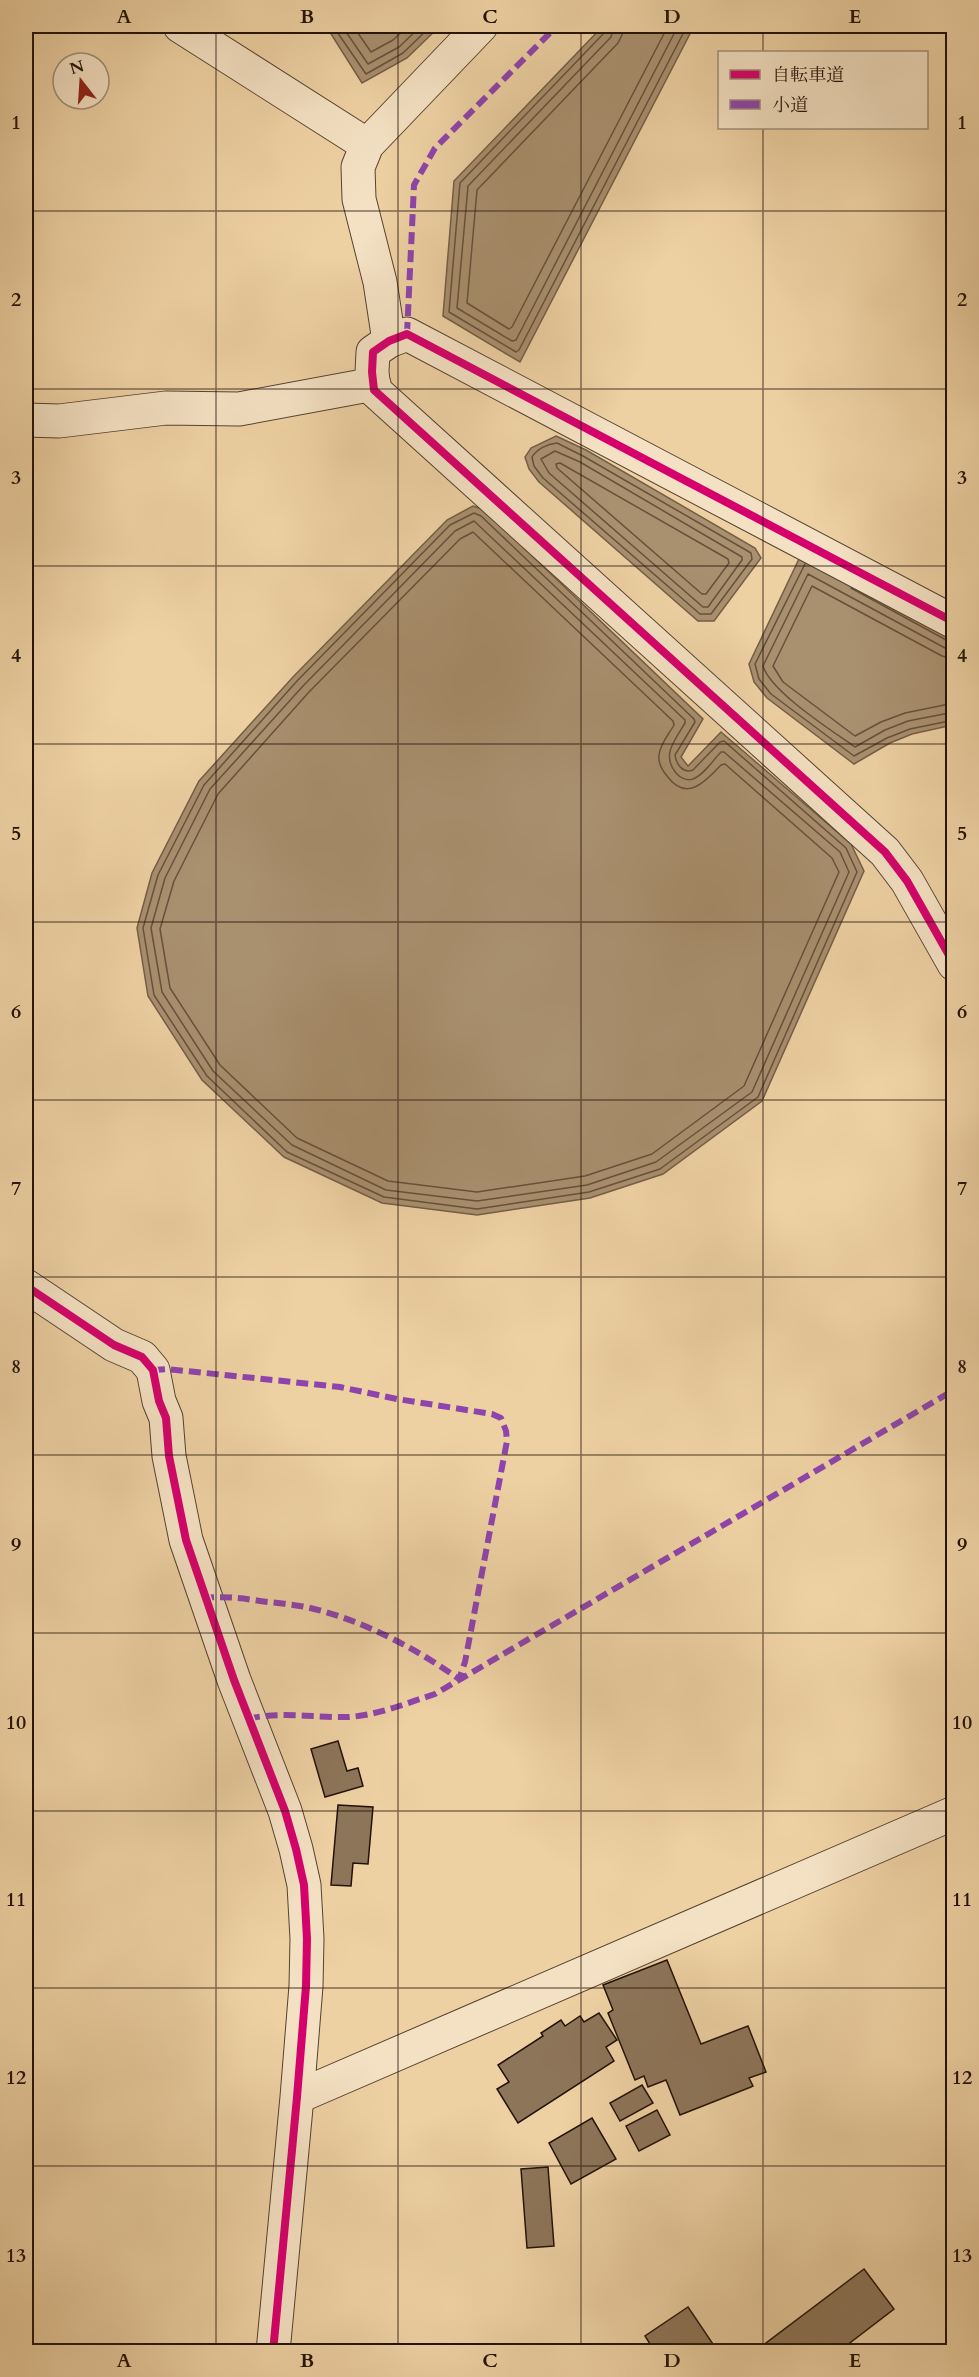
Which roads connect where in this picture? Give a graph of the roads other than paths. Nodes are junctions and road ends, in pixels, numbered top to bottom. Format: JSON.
{"nodes":[{"id":1,"x":180,"y":26,"type":"edge"},
{"id":2,"x":481,"y":26,"type":"edge"},
{"id":3,"x":367,"y":145,"type":"junction"},
{"id":4,"x":389,"y":341,"type":"junction"},
{"id":5,"x":374,"y":384,"type":"junction"},
{"id":6,"x":26,"y":420,"type":"edge"},
{"id":7,"x":954,"y":622,"type":"edge"},
{"id":8,"x":954,"y":964,"type":"edge"},
{"id":9,"x":26,"y":1286,"type":"edge"},
{"id":10,"x":954,"y":1813,"type":"edge"},
{"id":11,"x":297,"y":2097,"type":"junction"},
{"id":12,"x":273,"y":2352,"type":"edge"}],
"edges":[{"from":1,"to":3,"type":"street"},
{"from":2,"to":3,"type":"street"},
{"from":3,"to":4,"type":"street"},
{"from":4,"to":5,"type":"street"},
{"from":4,"to":7,"type":"street"},
{"from":5,"to":6,"type":"street"},
{"from":5,"to":8,"type":"street"},
{"from":9,"to":11,"type":"street"},
{"from":10,"to":11,"type":"street"},
{"from":11,"to":12,"type":"street"}]}
